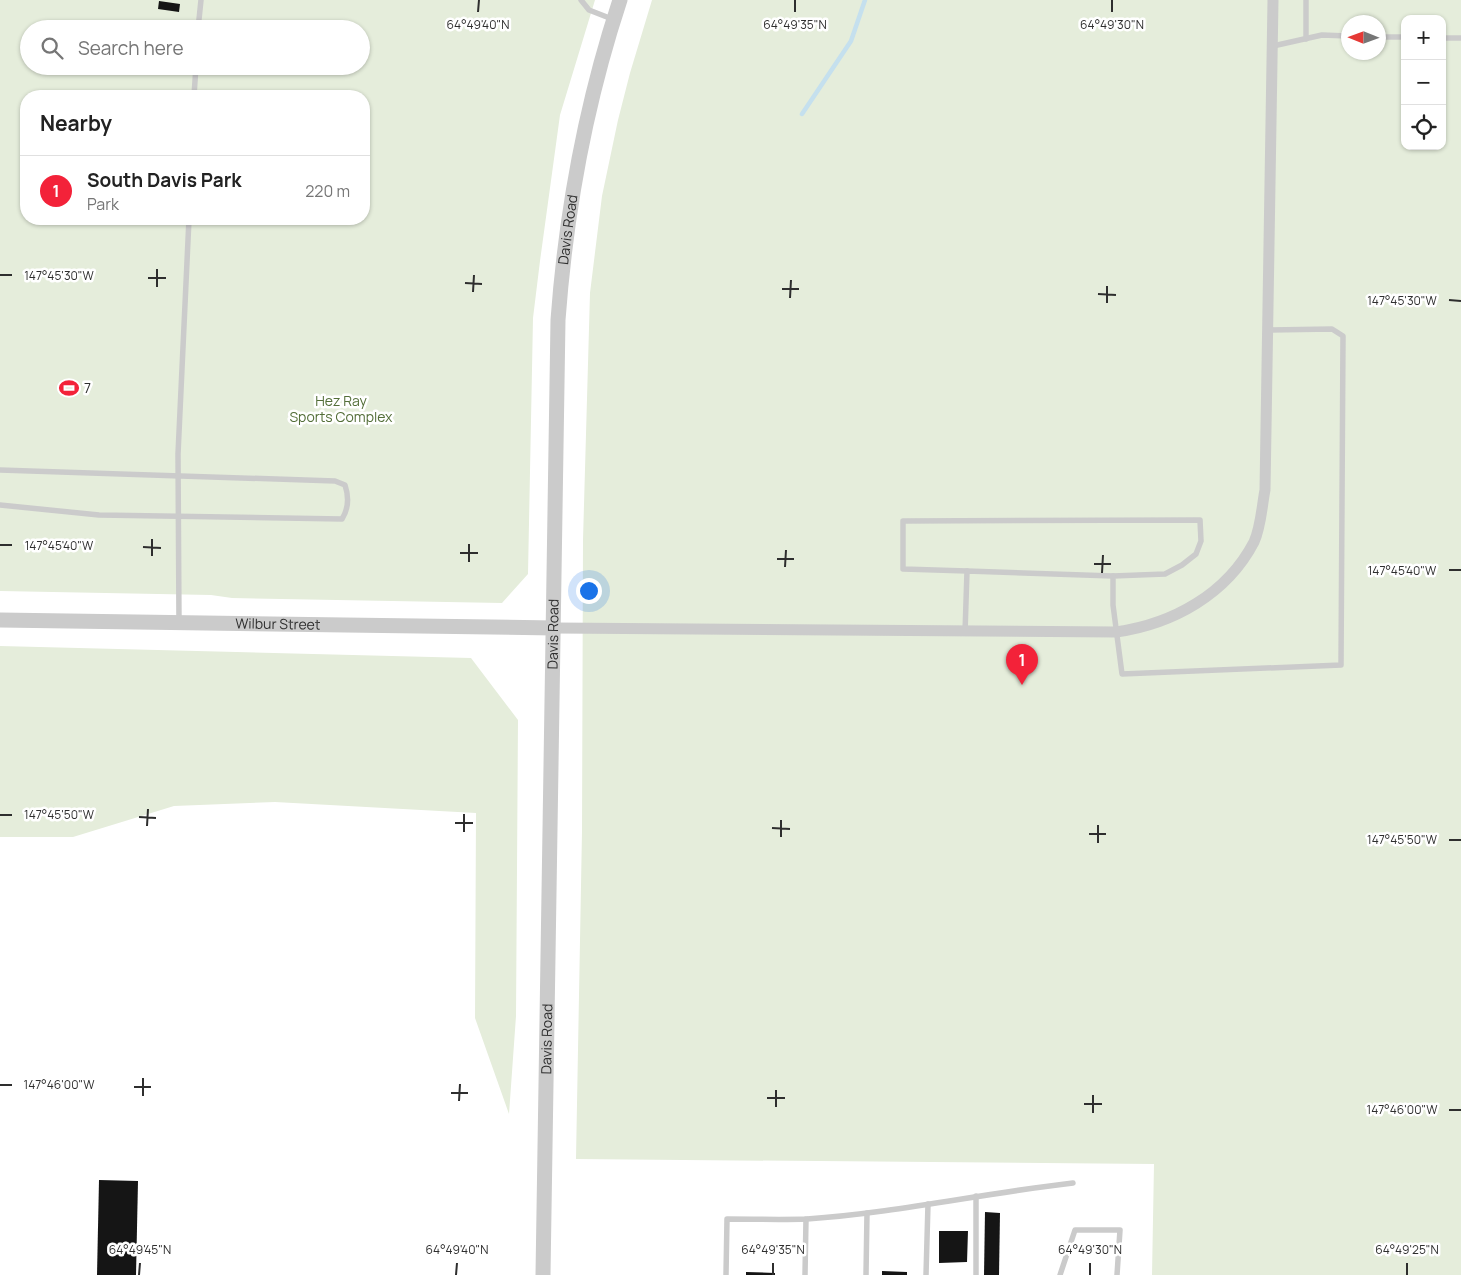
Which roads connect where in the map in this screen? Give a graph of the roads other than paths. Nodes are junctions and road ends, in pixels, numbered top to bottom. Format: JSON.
{"nodes":[{"id":1,"x":201,"y":0,"type":"edge"},
{"id":2,"x":581,"y":0,"type":"edge"},
{"id":3,"x":620,"y":0,"type":"edge"},
{"id":4,"x":1273,"y":0,"type":"edge"},
{"id":5,"x":1306,"y":0,"type":"edge"},
{"id":6,"x":199,"y":20,"type":"edge"},
{"id":7,"x":614,"y":20,"type":"junction"},
{"id":8,"x":1341,"y":36,"type":"edge"},
{"id":9,"x":1386,"y":37,"type":"edge"},
{"id":10,"x":1401,"y":37,"type":"edge"},
{"id":11,"x":1446,"y":38,"type":"edge"},
{"id":12,"x":1461,"y":38,"type":"edge"},
{"id":13,"x":1306,"y":39,"type":"junction"},
{"id":14,"x":1272,"y":46,"type":"junction"},
{"id":15,"x":195,"y":75,"type":"edge"},
{"id":16,"x":194,"y":90,"type":"edge"},
{"id":17,"x":188,"y":225,"type":"edge"},
{"id":18,"x":1268,"y":330,"type":"junction"},
{"id":19,"x":0,"y":470,"type":"edge"},
{"id":20,"x":178,"y":475,"type":"junction"},
{"id":21,"x":0,"y":505,"type":"edge"},
{"id":22,"x":178,"y":518,"type":"junction"},
{"id":23,"x":966,"y":571,"type":"junction"},
{"id":24,"x":1113,"y":576,"type":"junction"},
{"id":25,"x":0,"y":620,"type":"edge"},
{"id":26,"x":179,"y":622,"type":"junction"},
{"id":27,"x":555,"y":628,"type":"junction"},
{"id":28,"x":1116,"y":632,"type":"junction"},
{"id":29,"x":966,"y":633,"type":"junction"},
{"id":30,"x":1073,"y":1183,"type":"dead end"},
{"id":31,"x":976,"y":1196,"type":"junction"},
{"id":32,"x":928,"y":1204,"type":"junction"},
{"id":33,"x":867,"y":1213,"type":"junction"},
{"id":34,"x":806,"y":1219,"type":"junction"},
{"id":35,"x":543,"y":1275,"type":"edge"},
{"id":36,"x":726,"y":1275,"type":"edge"},
{"id":37,"x":805,"y":1275,"type":"edge"},
{"id":38,"x":866,"y":1275,"type":"edge"},
{"id":39,"x":926,"y":1275,"type":"edge"},
{"id":40,"x":976,"y":1275,"type":"edge"},
{"id":41,"x":1060,"y":1275,"type":"edge"},
{"id":42,"x":1117,"y":1275,"type":"edge"}],
"edges":[{"from":1,"to":6,"type":"lane"},
{"from":2,"to":7,"type":"lane"},
{"from":3,"to":7,"type":"street","name":"Davis Road"},
{"from":4,"to":14,"type":"street"},
{"from":5,"to":13,"type":"lane"},
{"from":7,"to":27,"type":"street","name":"Davis Road"},
{"from":8,"to":13,"type":"lane"},
{"from":9,"to":10,"type":"lane"},
{"from":11,"to":12,"type":"lane"},
{"from":13,"to":14,"type":"lane"},
{"from":14,"to":18,"type":"street"},
{"from":15,"to":16,"type":"lane"},
{"from":17,"to":20,"type":"lane"},
{"from":18,"to":28,"type":"street"},
{"from":18,"to":28,"type":"lane"},
{"from":19,"to":20,"type":"lane"},
{"from":20,"to":22,"type":"lane"},
{"from":20,"to":22,"type":"lane"},
{"from":21,"to":22,"type":"lane"},
{"from":22,"to":26,"type":"lane"},
{"from":23,"to":24,"type":"lane"},
{"from":23,"to":24,"type":"lane"},
{"from":23,"to":29,"type":"lane"},
{"from":24,"to":28,"type":"lane"},
{"from":25,"to":26,"type":"street","name":"Wilbur Street"},
{"from":26,"to":27,"type":"street","name":"Wilbur Street"},
{"from":27,"to":29,"type":"street"},
{"from":27,"to":35,"type":"street","name":"Davis Road"},
{"from":28,"to":29,"type":"street"},
{"from":30,"to":31,"type":"lane"},
{"from":31,"to":32,"type":"lane"},
{"from":31,"to":40,"type":"lane"},
{"from":32,"to":33,"type":"lane"},
{"from":32,"to":39,"type":"lane"},
{"from":33,"to":34,"type":"lane"},
{"from":33,"to":38,"type":"lane"},
{"from":34,"to":36,"type":"lane"},
{"from":34,"to":37,"type":"lane"},
{"from":41,"to":42,"type":"lane"}]}
